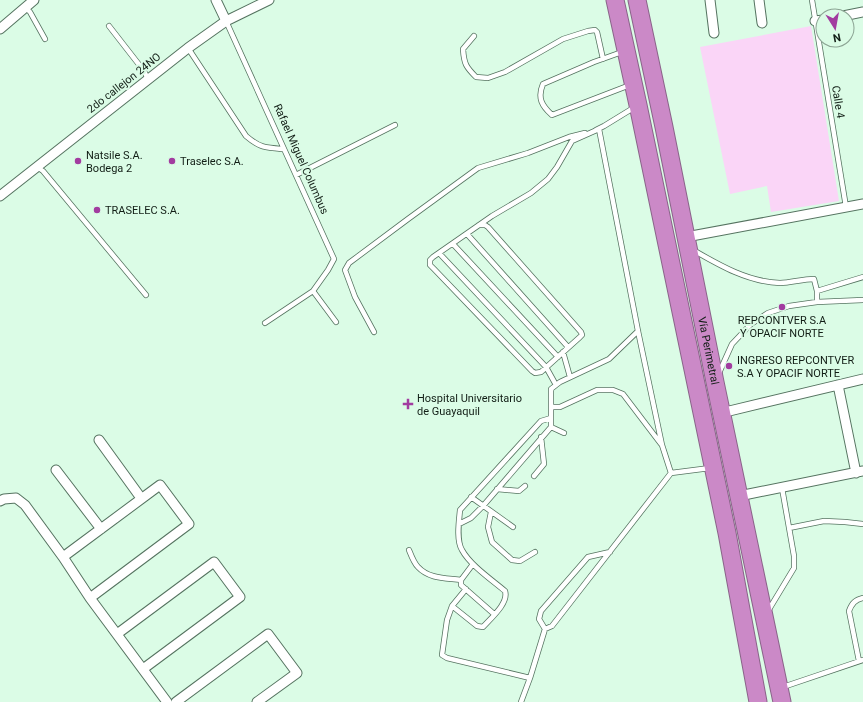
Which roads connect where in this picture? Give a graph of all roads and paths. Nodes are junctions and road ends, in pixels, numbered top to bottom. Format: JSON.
{"nodes":[{"id":1,"x":34,"y":0,"type":"edge"},
{"id":2,"x":216,"y":0,"type":"edge"},
{"id":3,"x":269,"y":0,"type":"edge"},
{"id":4,"x":637,"y":0,"type":"edge"},
{"id":5,"x":710,"y":0,"type":"edge"},
{"id":6,"x":759,"y":0,"type":"edge"},
{"id":7,"x":615,"y":2,"type":"edge"},
{"id":8,"x":25,"y":7,"type":"junction"},
{"id":9,"x":226,"y":22,"type":"junction"},
{"id":10,"x":762,"y":23,"type":"dead end"},
{"id":11,"x":109,"y":26,"type":"dead end"},
{"id":12,"x":0,"y":29,"type":"edge"},
{"id":13,"x":714,"y":33,"type":"dead end"},
{"id":14,"x":474,"y":36,"type":"dead end"},
{"id":15,"x":45,"y":39,"type":"dead end"},
{"id":16,"x":188,"y":48,"type":"junction"},
{"id":17,"x":823,"y":48,"type":"edge"},
{"id":18,"x":626,"y":50,"type":"junction"},
{"id":19,"x":603,"y":59,"type":"junction"},
{"id":20,"x":148,"y":79,"type":"junction"},
{"id":21,"x":633,"y":84,"type":"junction"},
{"id":22,"x":638,"y":105,"type":"junction"},
{"id":23,"x":395,"y":126,"type":"dead end"},
{"id":24,"x":598,"y":129,"type":"junction"},
{"id":25,"x":283,"y":149,"type":"junction"},
{"id":26,"x":37,"y":167,"type":"junction"},
{"id":27,"x":296,"y":175,"type":"junction"},
{"id":28,"x":0,"y":196,"type":"edge"},
{"id":29,"x":863,"y":204,"type":"edge"},
{"id":30,"x":846,"y":207,"type":"junction"},
{"id":31,"x":480,"y":225,"type":"junction"},
{"id":32,"x":467,"y":234,"type":"junction"},
{"id":33,"x":687,"y":242,"type":"junction"},
{"id":34,"x":453,"y":244,"type":"junction"},
{"id":35,"x":439,"y":254,"type":"junction"},
{"id":36,"x":863,"y":277,"type":"edge"},
{"id":37,"x":313,"y":291,"type":"junction"},
{"id":38,"x":817,"y":291,"type":"junction"},
{"id":39,"x":146,"y":295,"type":"dead end"},
{"id":40,"x":863,"y":300,"type":"edge"},
{"id":41,"x":817,"y":302,"type":"junction"},
{"id":42,"x":336,"y":322,"type":"dead end"},
{"id":43,"x":265,"y":323,"type":"dead end"},
{"id":44,"x":638,"y":331,"type":"junction"},
{"id":45,"x":374,"y":332,"type":"dead end"},
{"id":46,"x":568,"y":347,"type":"junction"},
{"id":47,"x":563,"y":352,"type":"junction"},
{"id":48,"x":558,"y":357,"type":"junction"},
{"id":49,"x":546,"y":367,"type":"junction"},
{"id":50,"x":570,"y":377,"type":"junction"},
{"id":51,"x":863,"y":379,"type":"edge"},
{"id":52,"x":715,"y":382,"type":"junction"},
{"id":53,"x":556,"y":385,"type":"junction"},
{"id":54,"x":838,"y":385,"type":"junction"},
{"id":55,"x":550,"y":407,"type":"junction"},
{"id":56,"x":722,"y":413,"type":"junction"},
{"id":57,"x":551,"y":418,"type":"junction"},
{"id":58,"x":551,"y":427,"type":"junction"},
{"id":59,"x":564,"y":433,"type":"dead end"},
{"id":60,"x":542,"y":437,"type":"junction"},
{"id":61,"x":99,"y":440,"type":"dead end"},
{"id":62,"x":662,"y":445,"type":"junction"},
{"id":63,"x":713,"y":467,"type":"junction"},
{"id":64,"x":56,"y":470,"type":"dead end"},
{"id":65,"x":860,"y":472,"type":"edge"},
{"id":66,"x":671,"y":473,"type":"junction"},
{"id":67,"x":534,"y":476,"type":"dead end"},
{"id":68,"x":525,"y":486,"type":"dead end"},
{"id":69,"x":782,"y":488,"type":"junction"},
{"id":70,"x":497,"y":489,"type":"junction"},
{"id":71,"x":739,"y":496,"type":"junction"},
{"id":72,"x":471,"y":497,"type":"junction"},
{"id":73,"x":141,"y":498,"type":"junction"},
{"id":74,"x":0,"y":501,"type":"edge"},
{"id":75,"x":483,"y":506,"type":"junction"},
{"id":76,"x":491,"y":512,"type":"junction"},
{"id":77,"x":458,"y":524,"type":"junction"},
{"id":78,"x":863,"y":524,"type":"edge"},
{"id":79,"x":513,"y":527,"type":"dead end"},
{"id":80,"x":789,"y":528,"type":"junction"},
{"id":81,"x":101,"y":529,"type":"junction"},
{"id":82,"x":409,"y":550,"type":"dead end"},
{"id":83,"x":535,"y":552,"type":"dead end"},
{"id":84,"x":610,"y":552,"type":"junction"},
{"id":85,"x":63,"y":557,"type":"junction"},
{"id":86,"x":473,"y":564,"type":"junction"},
{"id":87,"x":461,"y":580,"type":"junction"},
{"id":88,"x":466,"y":589,"type":"junction"},
{"id":89,"x":90,"y":598,"type":"junction"},
{"id":90,"x":863,"y":598,"type":"edge"},
{"id":91,"x":452,"y":606,"type":"junction"},
{"id":92,"x":494,"y":614,"type":"junction"},
{"id":93,"x":764,"y":617,"type":"junction"},
{"id":94,"x":545,"y":629,"type":"junction"},
{"id":95,"x":117,"y":634,"type":"junction"},
{"id":96,"x":861,"y":661,"type":"edge"},
{"id":97,"x":142,"y":669,"type":"junction"},
{"id":98,"x":530,"y":678,"type":"junction"},
{"id":99,"x":781,"y":695,"type":"edge"},
{"id":100,"x":167,"y":702,"type":"edge"},
{"id":101,"x":176,"y":702,"type":"edge"},
{"id":102,"x":257,"y":702,"type":"edge"},
{"id":103,"x":521,"y":702,"type":"edge"},
{"id":104,"x":758,"y":702,"type":"edge"}],
"edges":[{"from":1,"to":8,"type":"street"},
{"from":2,"to":9,"type":"street","name":"Rafael Miguel Columbus"},
{"from":3,"to":9,"type":"street","name":"2do callejon 24NO"},
{"from":4,"to":33,"type":"highway","name":"Vía Perimetral"},
{"from":5,"to":13,"type":"street"},
{"from":6,"to":10,"type":"street"},
{"from":7,"to":18,"type":"highway","name":"Vía Perimetral"},
{"from":8,"to":12,"type":"street"},
{"from":8,"to":15,"type":"lane"},
{"from":9,"to":16,"type":"street","name":"2do callejon 24NO"},
{"from":9,"to":25,"type":"lane","name":"Rafael Miguel Columbus"},
{"from":11,"to":20,"type":"lane"},
{"from":14,"to":19,"type":"lane"},
{"from":16,"to":20,"type":"street","name":"2do callejon 24NO"},
{"from":16,"to":25,"type":"lane"},
{"from":17,"to":30,"type":"lane","name":"Calle 4"},
{"from":18,"to":19,"type":"lane"},
{"from":18,"to":21,"type":"highway","name":"Vía Perimetral"},
{"from":19,"to":21,"type":"lane"},
{"from":20,"to":26,"type":"street","name":"2do callejon 24NO"},
{"from":21,"to":22,"type":"highway","name":"Vía Perimetral"},
{"from":22,"to":24,"type":"lane"},
{"from":22,"to":63,"type":"highway","name":"Vía Perimetral"},
{"from":23,"to":27,"type":"lane"},
{"from":24,"to":31,"type":"lane"},
{"from":24,"to":44,"type":"lane"},
{"from":24,"to":45,"type":"lane"},
{"from":25,"to":27,"type":"lane","name":"Rafael Miguel Columbus"},
{"from":26,"to":28,"type":"street","name":"2do callejon 24NO"},
{"from":26,"to":39,"type":"lane"},
{"from":27,"to":37,"type":"lane","name":"Rafael Miguel Columbus"},
{"from":29,"to":30,"type":"street"},
{"from":30,"to":33,"type":"street"},
{"from":31,"to":32,"type":"lane"},
{"from":31,"to":46,"type":"lane"},
{"from":32,"to":34,"type":"lane"},
{"from":32,"to":46,"type":"lane"},
{"from":33,"to":38,"type":"lane"},
{"from":33,"to":52,"type":"highway","name":"Vía Perimetral"},
{"from":34,"to":35,"type":"lane"},
{"from":34,"to":48,"type":"lane"},
{"from":35,"to":49,"type":"lane"},
{"from":35,"to":49,"type":"lane"},
{"from":36,"to":38,"type":"lane"},
{"from":37,"to":42,"type":"lane"},
{"from":37,"to":43,"type":"lane"},
{"from":38,"to":41,"type":"lane"},
{"from":40,"to":41,"type":"lane"},
{"from":41,"to":52,"type":"lane"},
{"from":44,"to":50,"type":"lane"},
{"from":44,"to":62,"type":"lane"},
{"from":46,"to":47,"type":"lane"},
{"from":47,"to":48,"type":"lane"},
{"from":47,"to":50,"type":"lane"},
{"from":48,"to":49,"type":"lane"},
{"from":49,"to":53,"type":"lane"},
{"from":50,"to":53,"type":"lane"},
{"from":51,"to":54,"type":"street"},
{"from":52,"to":56,"type":"highway","name":"Vía Perimetral"},
{"from":53,"to":55,"type":"lane"},
{"from":54,"to":56,"type":"street"},
{"from":54,"to":65,"type":"street"},
{"from":55,"to":57,"type":"lane"},
{"from":55,"to":62,"type":"lane"},
{"from":56,"to":71,"type":"highway","name":"Vía Perimetral"},
{"from":57,"to":58,"type":"lane"},
{"from":57,"to":72,"type":"lane"},
{"from":58,"to":59,"type":"lane"},
{"from":58,"to":60,"type":"lane"},
{"from":60,"to":67,"type":"lane"},
{"from":60,"to":70,"type":"lane"},
{"from":61,"to":73,"type":"street"},
{"from":62,"to":66,"type":"lane"},
{"from":63,"to":66,"type":"lane"},
{"from":63,"to":104,"type":"highway","name":"Vía Perimetral"},
{"from":64,"to":81,"type":"street"},
{"from":65,"to":69,"type":"street"},
{"from":66,"to":84,"type":"lane"},
{"from":68,"to":70,"type":"lane"},
{"from":69,"to":71,"type":"street"},
{"from":69,"to":80,"type":"lane"},
{"from":70,"to":75,"type":"lane"},
{"from":71,"to":93,"type":"highway","name":"Vía Perimetral"},
{"from":72,"to":75,"type":"lane"},
{"from":72,"to":77,"type":"lane"},
{"from":73,"to":81,"type":"street"},
{"from":73,"to":89,"type":"street"},
{"from":74,"to":85,"type":"street"},
{"from":75,"to":76,"type":"lane"},
{"from":75,"to":77,"type":"lane"},
{"from":76,"to":79,"type":"lane"},
{"from":76,"to":83,"type":"lane"},
{"from":77,"to":86,"type":"lane"},
{"from":78,"to":80,"type":"lane"},
{"from":80,"to":93,"type":"lane"},
{"from":81,"to":85,"type":"street"},
{"from":82,"to":87,"type":"lane"},
{"from":84,"to":94,"type":"lane"},
{"from":84,"to":94,"type":"lane"},
{"from":85,"to":89,"type":"street"},
{"from":86,"to":87,"type":"lane"},
{"from":86,"to":92,"type":"lane"},
{"from":87,"to":88,"type":"lane"},
{"from":88,"to":91,"type":"lane"},
{"from":88,"to":92,"type":"lane"},
{"from":89,"to":95,"type":"street"},
{"from":90,"to":96,"type":"lane"},
{"from":91,"to":92,"type":"lane"},
{"from":91,"to":98,"type":"lane"},
{"from":93,"to":99,"type":"highway","name":"Vía Perimetral"},
{"from":94,"to":98,"type":"lane"},
{"from":95,"to":97,"type":"street"},
{"from":95,"to":97,"type":"street"},
{"from":96,"to":99,"type":"lane"},
{"from":97,"to":100,"type":"street"},
{"from":98,"to":103,"type":"lane"},
{"from":101,"to":102,"type":"street"}]}
